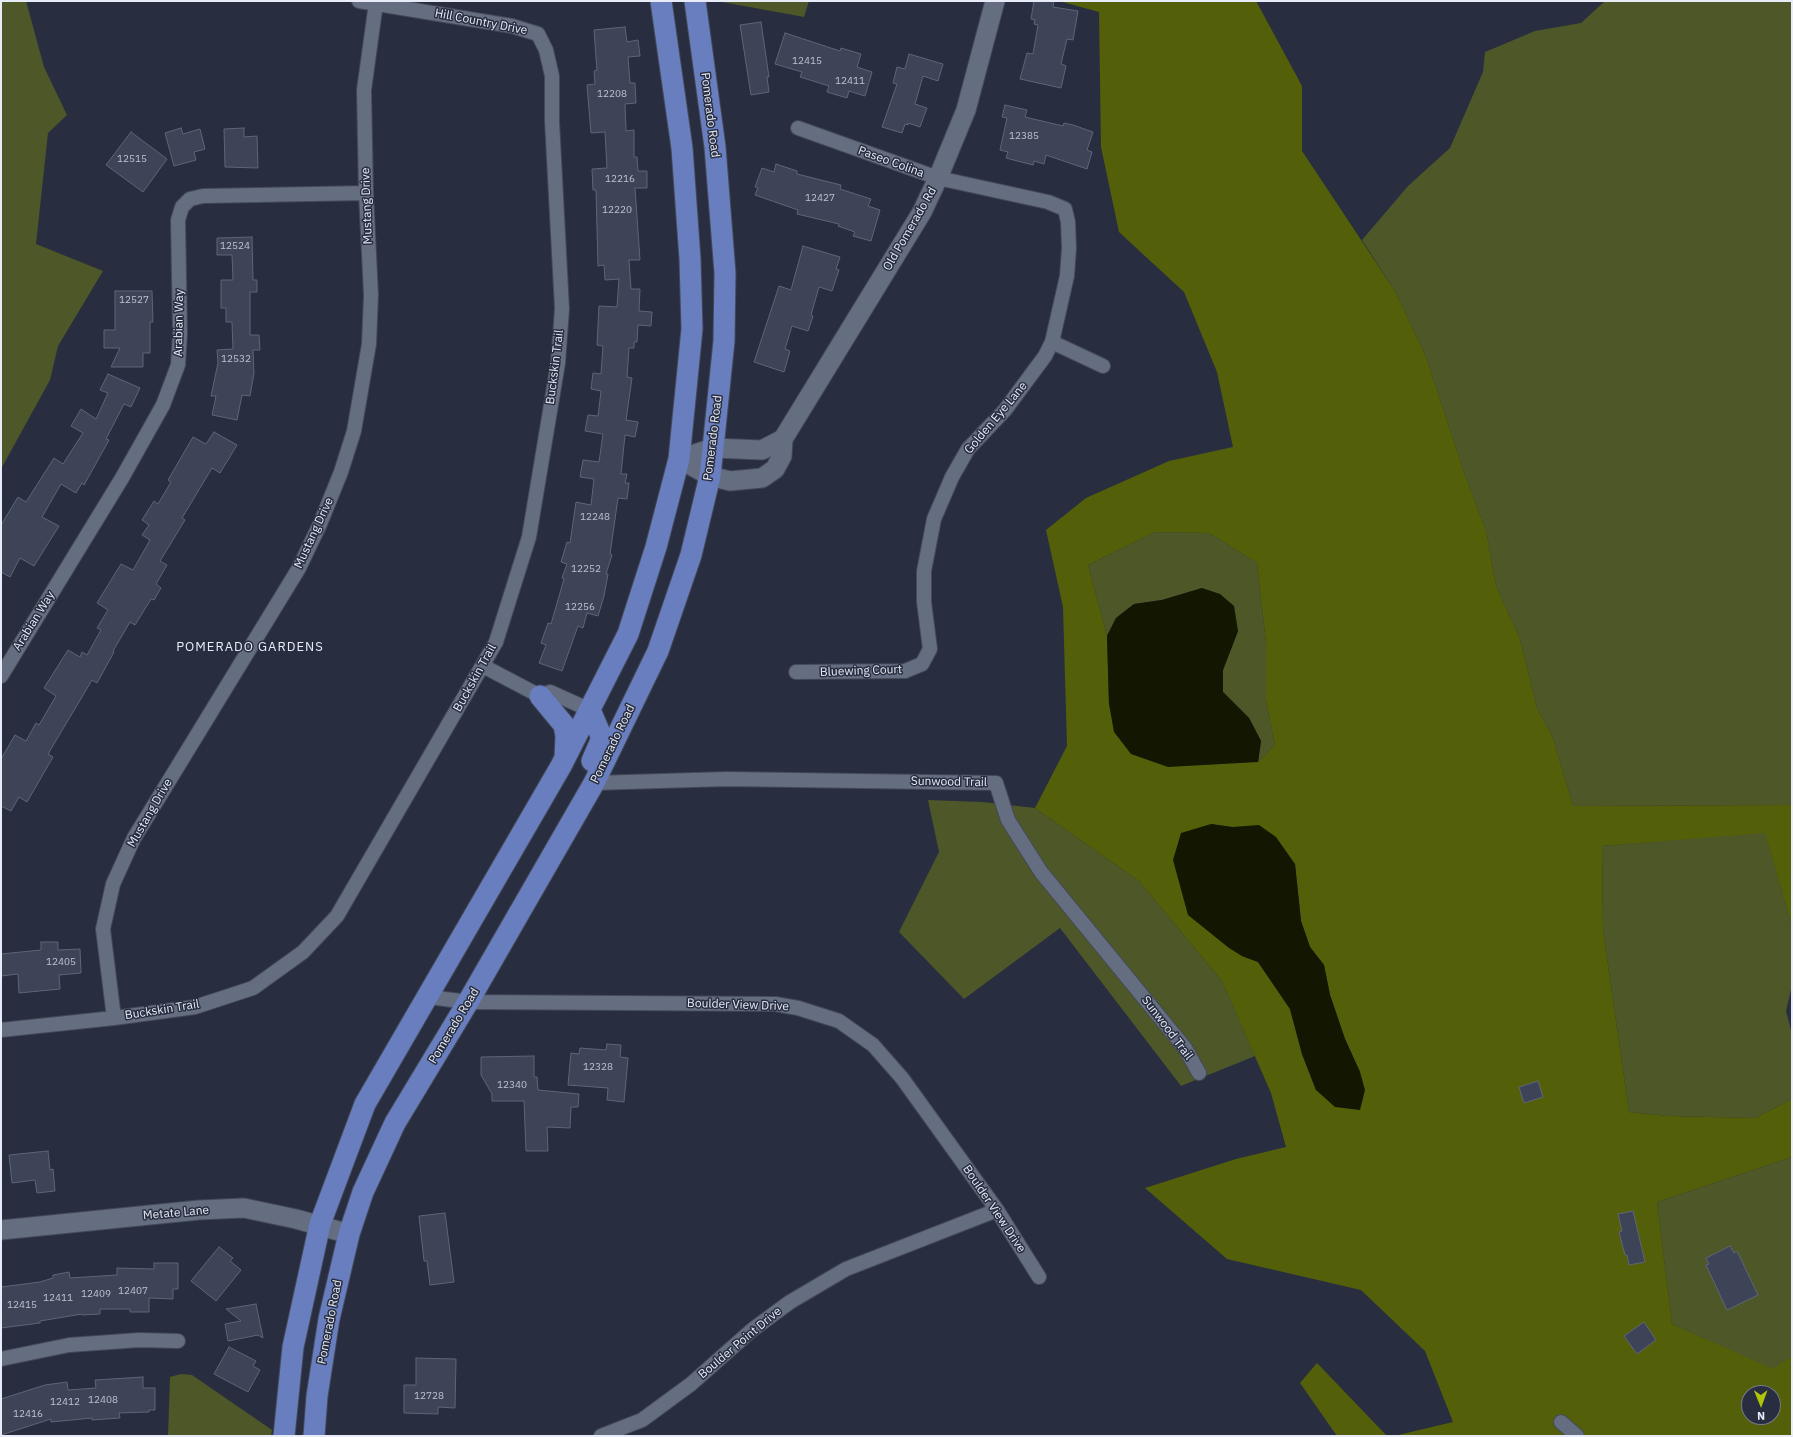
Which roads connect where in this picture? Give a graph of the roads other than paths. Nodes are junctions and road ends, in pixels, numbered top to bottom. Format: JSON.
{"nodes":[{"id":1,"x":359,"y":1,"type":"edge"},
{"id":2,"x":661,"y":1,"type":"edge"},
{"id":3,"x":695,"y":1,"type":"edge"},
{"id":4,"x":995,"y":1,"type":"edge"},
{"id":5,"x":376,"y":3,"type":"junction"},
{"id":6,"x":546,"y":50,"type":"joint"},
{"id":7,"x":798,"y":128,"type":"dead end"},
{"id":8,"x":938,"y":178,"type":"junction"},
{"id":9,"x":366,"y":193,"type":"junction"},
{"id":10,"x":1068,"y":222,"type":"joint"},
{"id":11,"x":1052,"y":342,"type":"junction"},
{"id":12,"x":1103,"y":366,"type":"dead end"},
{"id":13,"x":783,"y":438,"type":"junction"},
{"id":14,"x":713,"y":448,"type":"junction"},
{"id":15,"x":679,"y":459,"type":"junction"},
{"id":16,"x":710,"y":476,"type":"junction"},
{"id":17,"x":930,"y":638,"type":"joint"},
{"id":18,"x":482,"y":666,"type":"junction"},
{"id":19,"x":796,"y":672,"type":"dead end"},
{"id":20,"x":1,"y":676,"type":"edge"},
{"id":21,"x":540,"y":696,"type":"junction"},
{"id":22,"x":590,"y":710,"type":"junction"},
{"id":23,"x":565,"y":758,"type":"junction"},
{"id":24,"x":594,"y":783,"type":"junction"},
{"id":25,"x":429,"y":996,"type":"junction"},
{"id":26,"x":468,"y":1002,"type":"junction"},
{"id":27,"x":114,"y":1018,"type":"junction"},
{"id":28,"x":1,"y":1030,"type":"edge"},
{"id":29,"x":1199,"y":1073,"type":"dead end"},
{"id":30,"x":997,"y":1210,"type":"junction"},
{"id":31,"x":320,"y":1224,"type":"junction"},
{"id":32,"x":1,"y":1230,"type":"edge"},
{"id":33,"x":349,"y":1234,"type":"junction"},
{"id":34,"x":1039,"y":1277,"type":"dead end"},
{"id":35,"x":178,"y":1341,"type":"dead end"},
{"id":36,"x":1,"y":1359,"type":"edge"},
{"id":37,"x":1561,"y":1422,"type":"dead end"},
{"id":38,"x":284,"y":1436,"type":"edge"},
{"id":39,"x":314,"y":1436,"type":"edge"},
{"id":40,"x":601,"y":1436,"type":"edge"},
{"id":41,"x":1577,"y":1436,"type":"edge"}],
"edges":[{"from":1,"to":5,"type":"street","name":"Hill Country Drive"},
{"from":2,"to":15,"type":"main road"},
{"from":3,"to":14,"type":"main road","name":"Pomerado Road"},
{"from":4,"to":8,"type":"street","name":"Old Pomerado Rd"},
{"from":5,"to":6,"type":"street","name":"Hill Country Drive"},
{"from":5,"to":9,"type":"street","name":"Mustang Drive"},
{"from":6,"to":18,"type":"street","name":"Buckskin Trail"},
{"from":7,"to":8,"type":"street","name":"Paseo Colina"},
{"from":8,"to":10,"type":"street","name":"Paseo Colina"},
{"from":8,"to":13,"type":"street","name":"Old Pomerado Rd"},
{"from":9,"to":20,"type":"street","name":"Arabian Way"},
{"from":9,"to":27,"type":"street","name":"Mustang Drive"},
{"from":10,"to":11,"type":"street","name":"Golden Eye Lane"},
{"from":11,"to":12,"type":"street"},
{"from":11,"to":17,"type":"street","name":"Golden Eye Lane"},
{"from":13,"to":14,"type":"street","name":"Old Pomerado Rd"},
{"from":13,"to":16,"type":"street","name":"Old Pomerado Rd"},
{"from":14,"to":15,"type":"street","name":"Old Pomerado Rd"},
{"from":14,"to":16,"type":"main road","name":"Pomerado Road"},
{"from":15,"to":16,"type":"street","name":"Old Pomerado Rd"},
{"from":15,"to":22,"type":"main road"},
{"from":16,"to":24,"type":"main road","name":"Pomerado Road"},
{"from":17,"to":19,"type":"street","name":"Bluewing Court"},
{"from":18,"to":21,"type":"street"},
{"from":18,"to":27,"type":"street","name":"Buckskin Trail"},
{"from":21,"to":22,"type":"street"},
{"from":21,"to":23,"type":"main road"},
{"from":22,"to":23,"type":"main road"},
{"from":22,"to":24,"type":"main road"},
{"from":23,"to":25,"type":"main road"},
{"from":24,"to":26,"type":"main road","name":"Pomerado Road"},
{"from":24,"to":29,"type":"street","name":"Sunwood Trail"},
{"from":25,"to":26,"type":"street","name":"Boulder View Drive"},
{"from":25,"to":31,"type":"main road"},
{"from":26,"to":30,"type":"street","name":"Boulder View Drive"},
{"from":26,"to":33,"type":"main road","name":"Pomerado Road"},
{"from":27,"to":28,"type":"street","name":"Buckskin Trail"},
{"from":30,"to":34,"type":"street","name":"Boulder View Drive"},
{"from":30,"to":40,"type":"street","name":"Boulder Point Drive"},
{"from":31,"to":32,"type":"street","name":"Metate Lane"},
{"from":31,"to":33,"type":"street","name":"Metate Lane"},
{"from":31,"to":38,"type":"main road"},
{"from":33,"to":39,"type":"main road","name":"Pomerado Road"},
{"from":35,"to":36,"type":"street"},
{"from":37,"to":41,"type":"street"}]}
